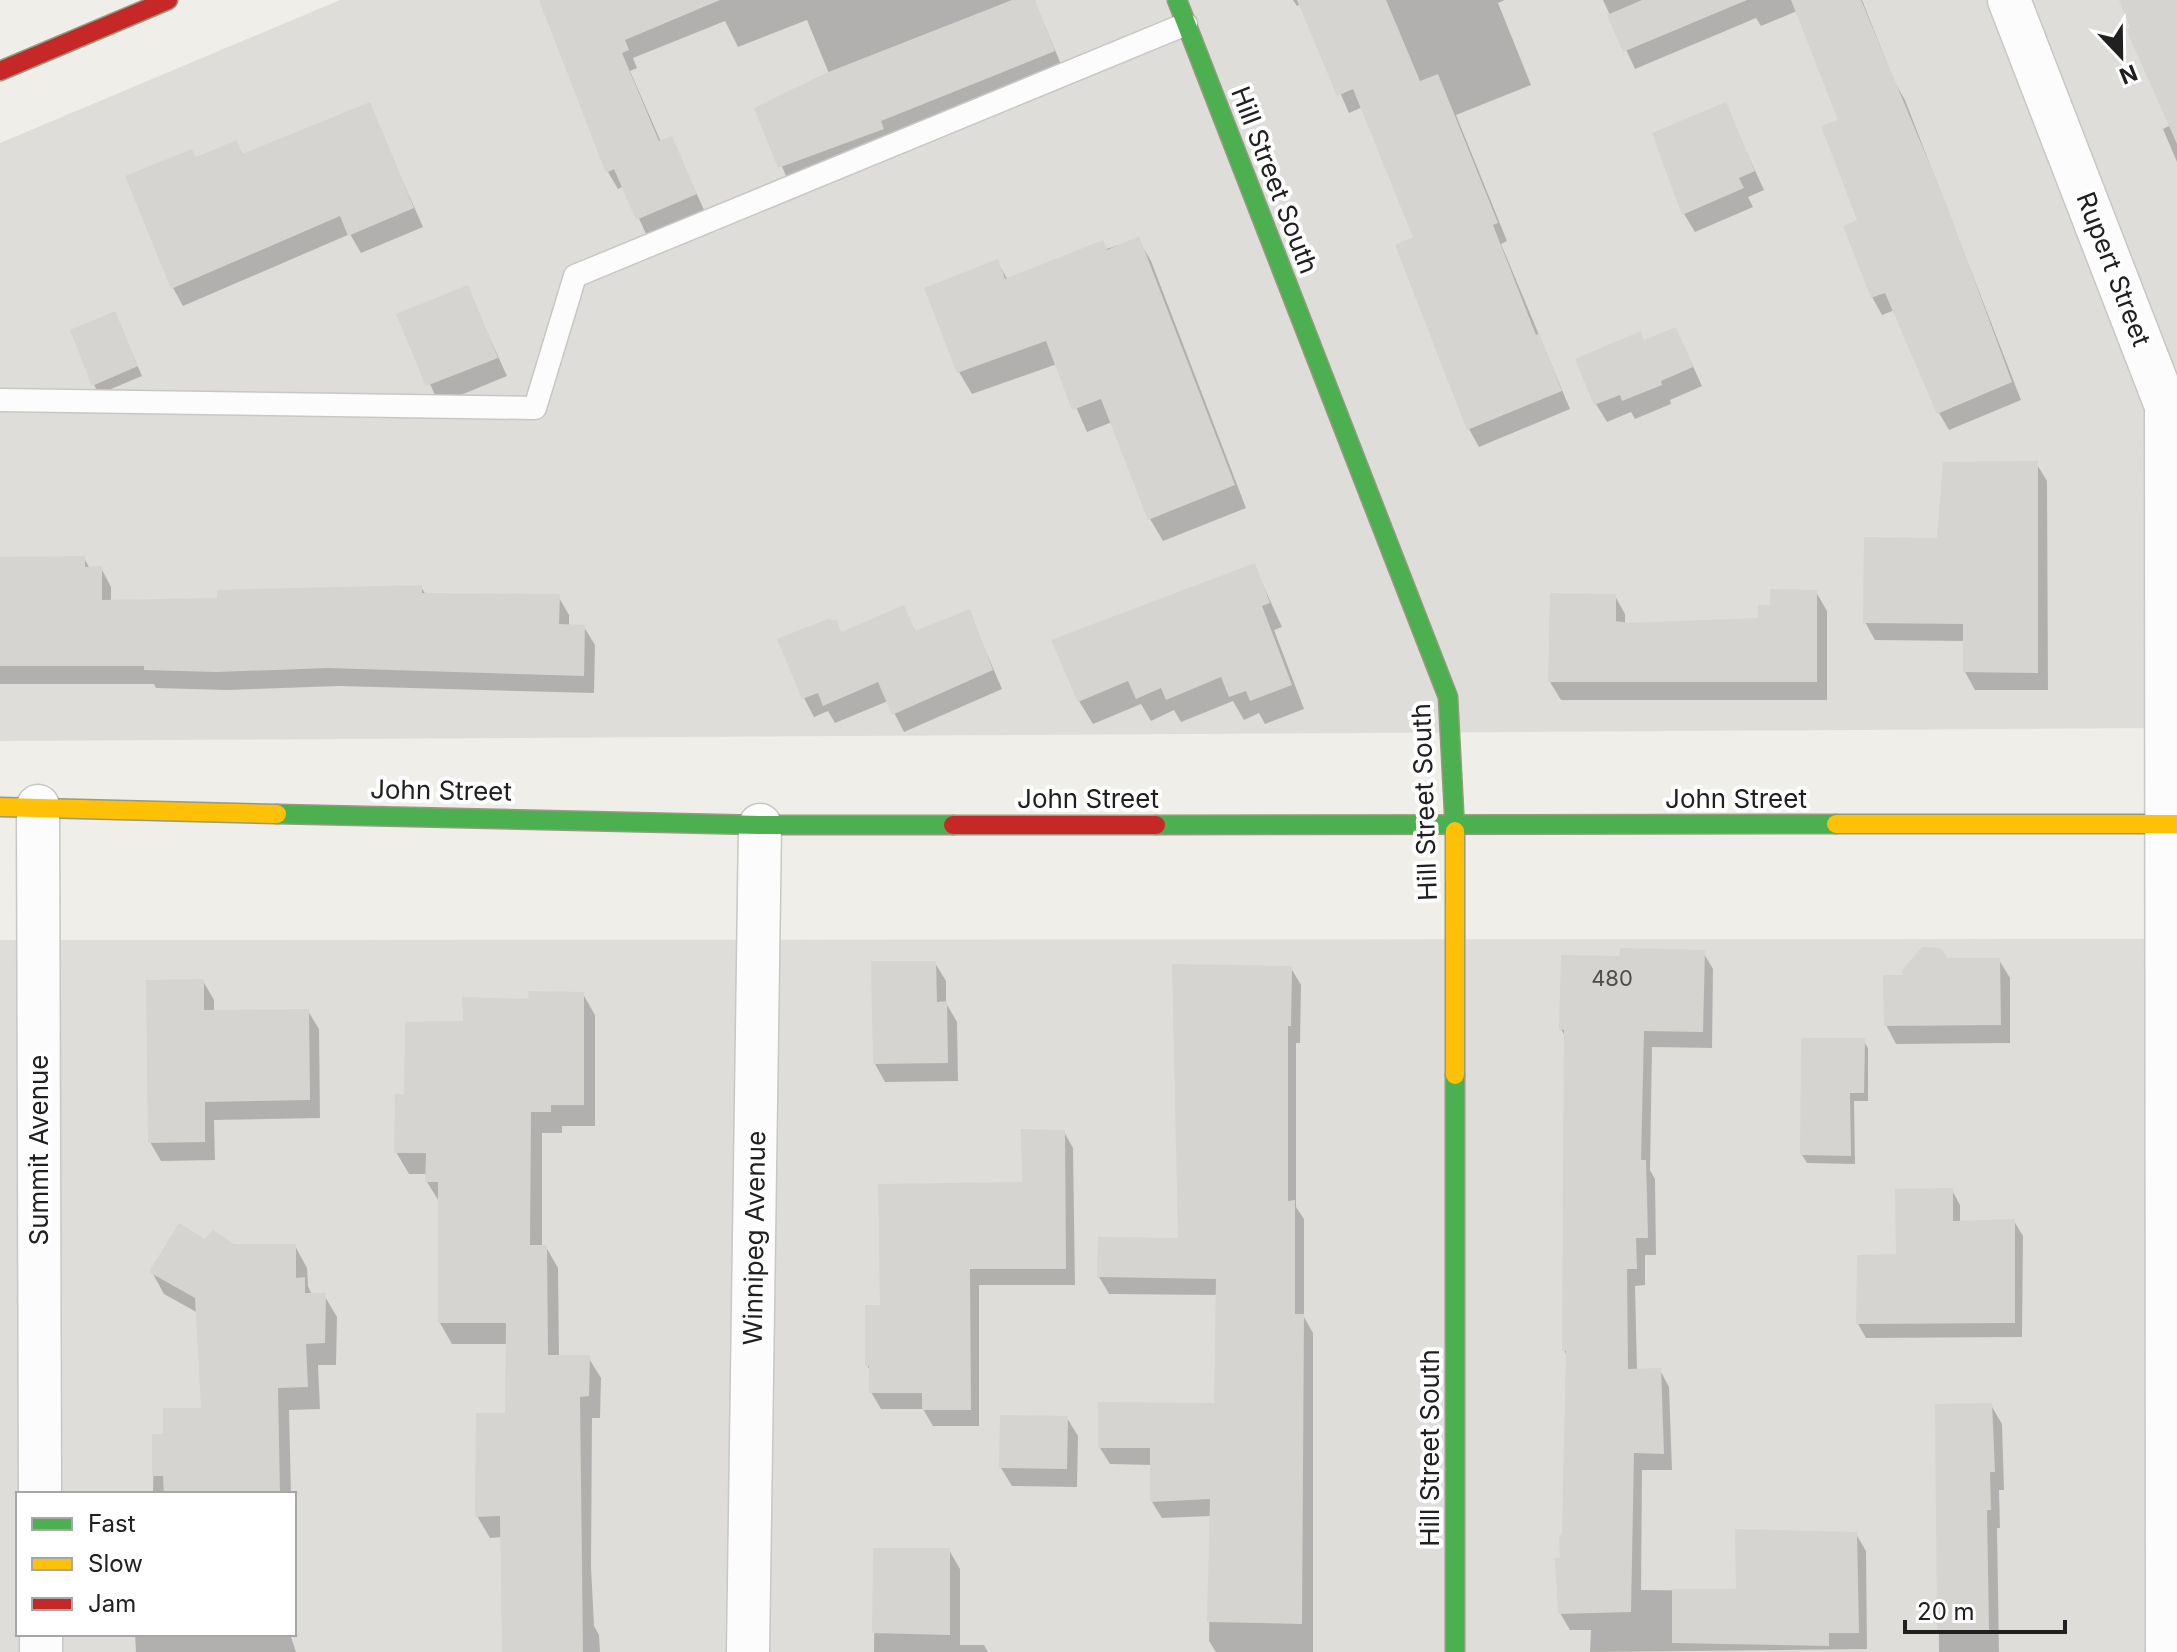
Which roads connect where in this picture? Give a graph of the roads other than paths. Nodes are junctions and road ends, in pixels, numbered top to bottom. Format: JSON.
{"nodes":[{"id":1,"x":168,"y":0,"type":"edge"},
{"id":2,"x":1177,"y":0,"type":"edge"},
{"id":3,"x":2009,"y":0,"type":"edge"},
{"id":4,"x":1186,"y":24,"type":"junction"},
{"id":5,"x":0,"y":71,"type":"edge"},
{"id":6,"x":0,"y":400,"type":"edge"},
{"id":7,"x":19,"y":806,"type":"edge"},
{"id":8,"x":1455,"y":824,"type":"junction"},
{"id":9,"x":2173,"y":824,"type":"edge"},
{"id":10,"x":760,"y":825,"type":"junction"},
{"id":11,"x":40,"y":1492,"type":"edge"},
{"id":12,"x":748,"y":1652,"type":"edge"},
{"id":13,"x":1455,"y":1652,"type":"edge"},
{"id":14,"x":2167,"y":1652,"type":"edge"}],
"edges":[{"from":1,"to":5,"type":"street"},
{"from":2,"to":4,"type":"street","name":"Hill Street South"},
{"from":3,"to":9,"type":"street","name":"Rupert Street"},
{"from":4,"to":6,"type":"lane"},
{"from":4,"to":8,"type":"street","name":"Hill Street South"},
{"from":7,"to":10,"type":"street","name":"John Street"},
{"from":7,"to":11,"type":"street","name":"Summit Avenue"},
{"from":8,"to":9,"type":"street","name":"John Street"},
{"from":8,"to":10,"type":"street","name":"John Street"},
{"from":8,"to":13,"type":"street","name":"Hill Street South"},
{"from":9,"to":14,"type":"street","name":"Rupert Street"},
{"from":10,"to":12,"type":"street","name":"Winnipeg Avenue"}]}
